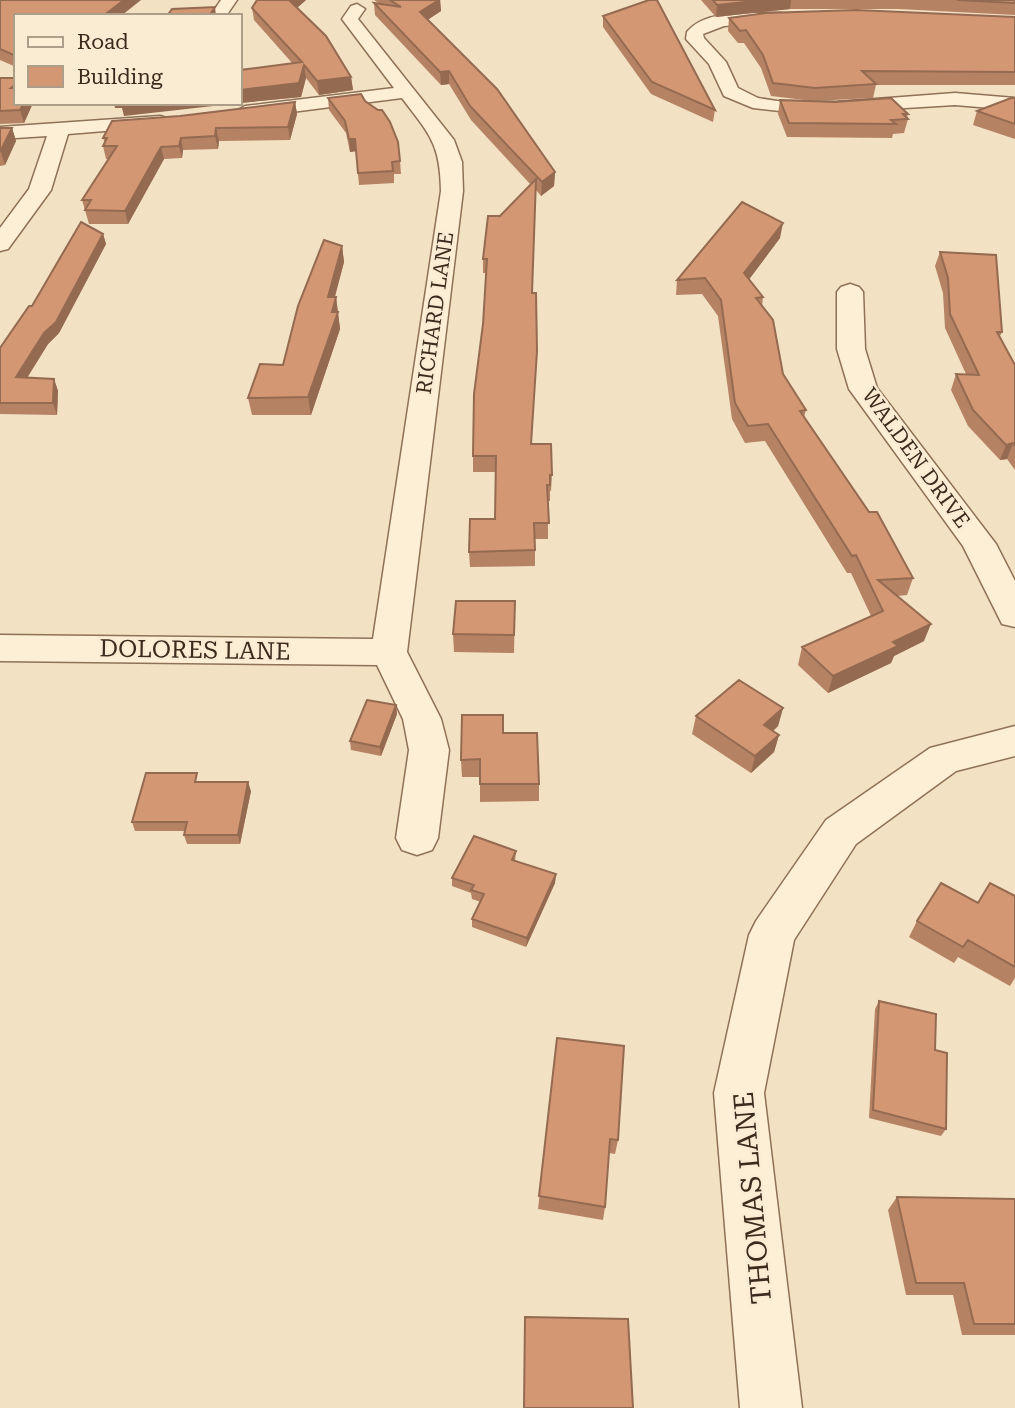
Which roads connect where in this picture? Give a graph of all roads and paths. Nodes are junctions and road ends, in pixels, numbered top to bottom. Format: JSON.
{"nodes":[{"id":1,"x":357,"y":9,"type":"dead end"},
{"id":2,"x":800,"y":17,"type":"edge"},
{"id":3,"x":406,"y":92,"type":"junction"},
{"id":4,"x":1015,"y":104,"type":"edge"},
{"id":5,"x":222,"y":115,"type":"edge"},
{"id":6,"x":182,"y":120,"type":"edge"},
{"id":7,"x":59,"y":131,"type":"junction"},
{"id":8,"x":0,"y":133,"type":"edge"},
{"id":9,"x":0,"y":244,"type":"edge"},
{"id":10,"x":850,"y":292,"type":"dead end"},
{"id":11,"x":1015,"y":615,"type":"edge"},
{"id":12,"x":0,"y":648,"type":"edge"},
{"id":13,"x":389,"y":652,"type":"junction"},
{"id":14,"x":1015,"y":741,"type":"edge"},
{"id":15,"x":417,"y":838,"type":"dead end"},
{"id":16,"x":771,"y":1408,"type":"edge"}],
"edges":[{"from":1,"to":3,"type":"street","name":"RICHARD LANE"},
{"from":2,"to":4,"type":"street"},
{"from":3,"to":5,"type":"street"},
{"from":3,"to":13,"type":"street","name":"RICHARD LANE"},
{"from":6,"to":7,"type":"street"},
{"from":7,"to":8,"type":"street"},
{"from":7,"to":9,"type":"street"},
{"from":10,"to":11,"type":"street","name":"WALDEN DRIVE"},
{"from":12,"to":13,"type":"street","name":"DOLORES LANE"},
{"from":13,"to":15,"type":"street"},
{"from":14,"to":16,"type":"street","name":"THOMAS LANE"}]}
